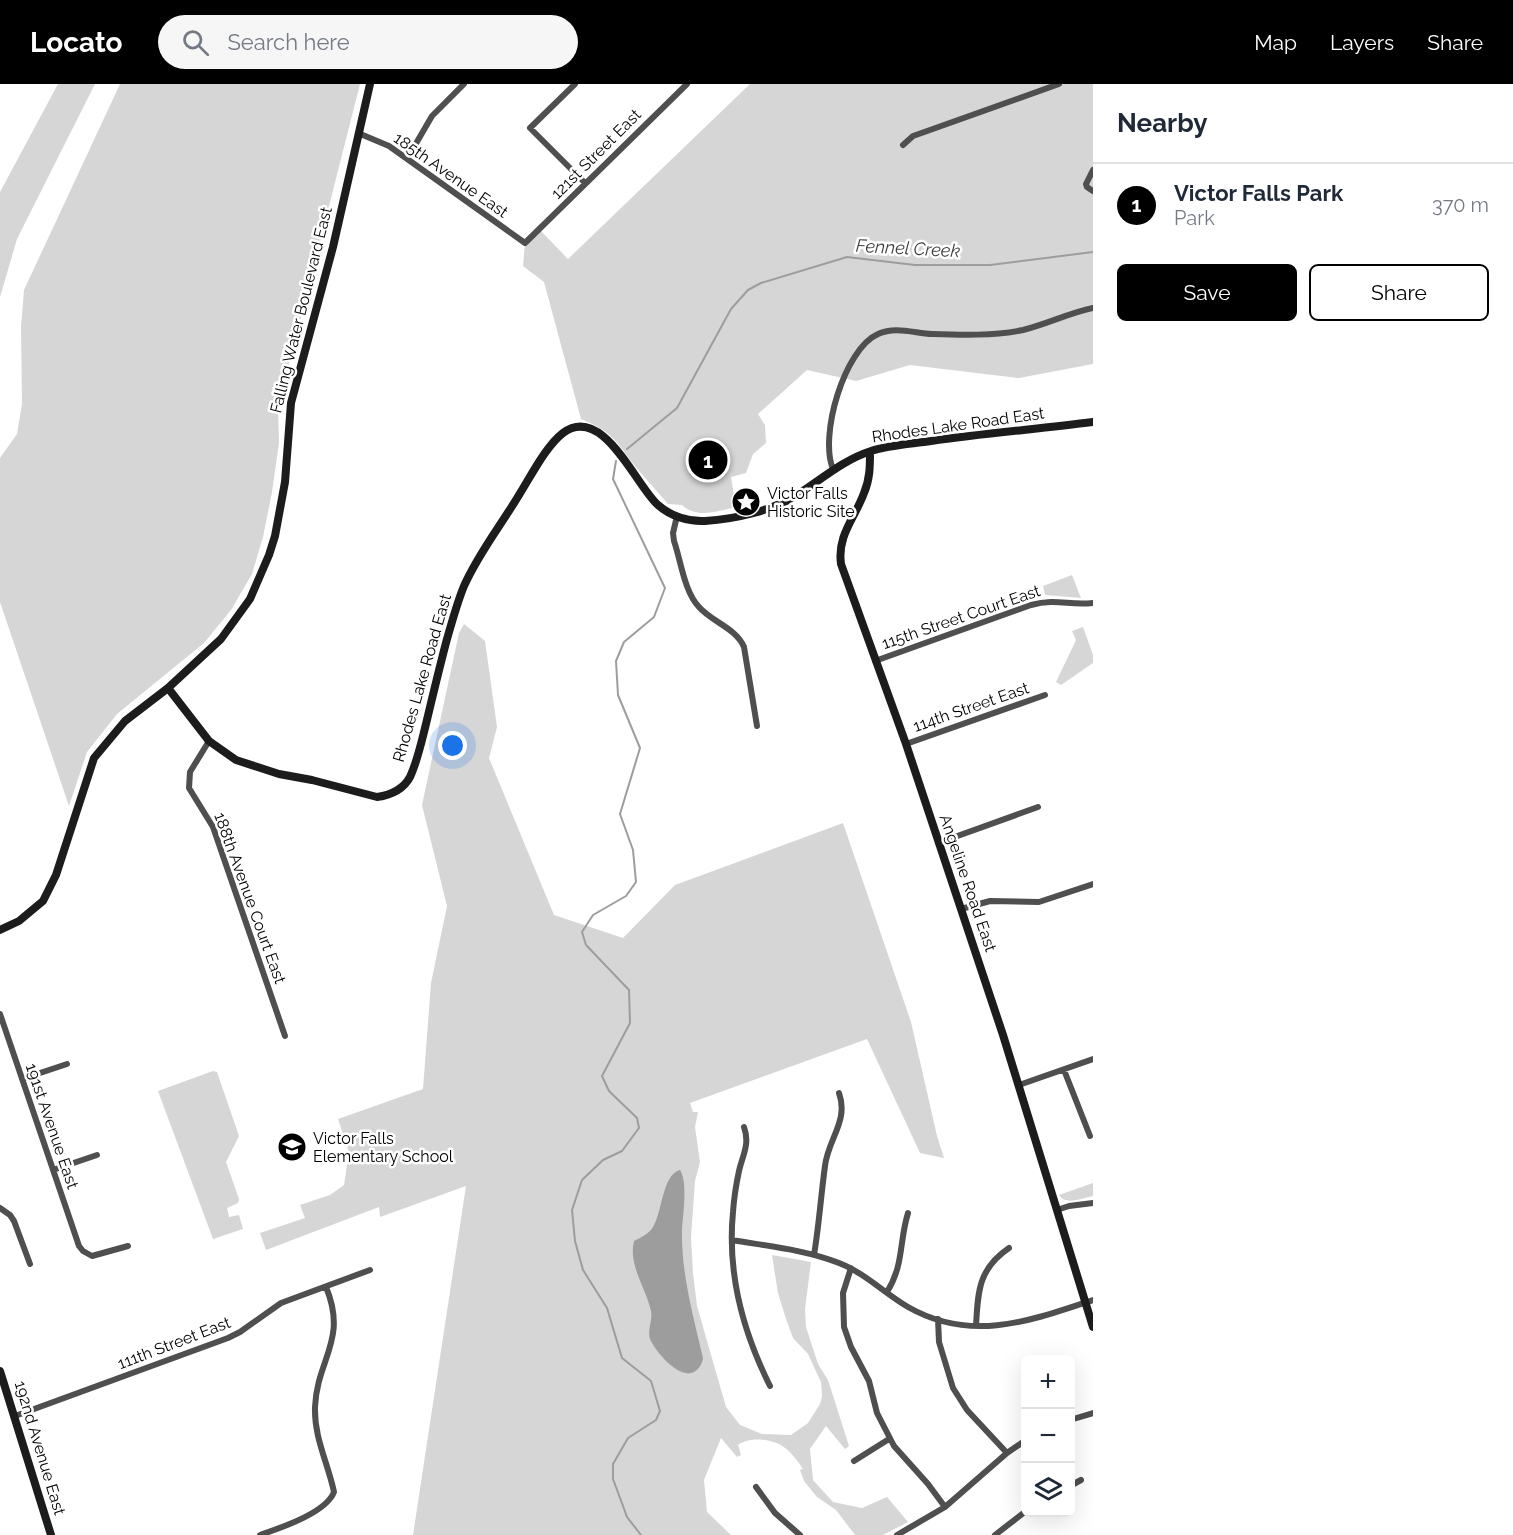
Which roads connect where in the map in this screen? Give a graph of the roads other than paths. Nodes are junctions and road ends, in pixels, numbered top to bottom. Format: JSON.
{"nodes":[{"id":1,"x":370,"y":84,"type":"edge"},
{"id":2,"x":464,"y":84,"type":"edge"},
{"id":3,"x":575,"y":84,"type":"edge"},
{"id":4,"x":687,"y":84,"type":"edge"},
{"id":5,"x":1059,"y":84,"type":"edge"},
{"id":6,"x":358,"y":133,"type":"junction"},
{"id":7,"x":903,"y":145,"type":"dead end"},
{"id":8,"x":407,"y":159,"type":"junction"},
{"id":9,"x":1093,"y":170,"type":"edge"},
{"id":10,"x":585,"y":183,"type":"junction"},
{"id":11,"x":1093,"y":191,"type":"edge"},
{"id":12,"x":525,"y":243,"type":"joint"},
{"id":13,"x":1093,"y":308,"type":"edge"},
{"id":14,"x":1093,"y":422,"type":"edge"},
{"id":15,"x":870,"y":452,"type":"junction"},
{"id":16,"x":833,"y":470,"type":"junction"},
{"id":17,"x":677,"y":516,"type":"junction"},
{"id":18,"x":1093,"y":603,"type":"edge"},
{"id":19,"x":875,"y":661,"type":"junction"},
{"id":20,"x":168,"y":688,"type":"junction"},
{"id":21,"x":1046,"y":695,"type":"dead end"},
{"id":22,"x":757,"y":726,"type":"dead end"},
{"id":23,"x":209,"y":741,"type":"junction"},
{"id":24,"x":906,"y":744,"type":"junction"},
{"id":25,"x":1038,"y":807,"type":"dead end"},
{"id":26,"x":938,"y":843,"type":"junction"},
{"id":27,"x":1093,"y":884,"type":"edge"},
{"id":28,"x":961,"y":909,"type":"junction"},
{"id":29,"x":0,"y":930,"type":"edge"},
{"id":30,"x":0,"y":1014,"type":"edge"},
{"id":31,"x":285,"y":1036,"type":"dead end"},
{"id":32,"x":1093,"y":1059,"type":"edge"},
{"id":33,"x":67,"y":1064,"type":"dead end"},
{"id":34,"x":1064,"y":1070,"type":"junction"},
{"id":35,"x":22,"y":1079,"type":"junction"},
{"id":36,"x":1019,"y":1085,"type":"junction"},
{"id":37,"x":839,"y":1093,"type":"dead end"},
{"id":38,"x":744,"y":1127,"type":"dead end"},
{"id":39,"x":1090,"y":1136,"type":"dead end"},
{"id":40,"x":97,"y":1155,"type":"dead end"},
{"id":41,"x":53,"y":1170,"type":"junction"},
{"id":42,"x":1093,"y":1203,"type":"edge"},
{"id":43,"x":0,"y":1208,"type":"edge"},
{"id":44,"x":1057,"y":1210,"type":"junction"},
{"id":45,"x":908,"y":1214,"type":"dead end"},
{"id":46,"x":732,"y":1240,"type":"junction"},
{"id":47,"x":128,"y":1246,"type":"dead end"},
{"id":48,"x":1009,"y":1248,"type":"dead end"},
{"id":49,"x":814,"y":1255,"type":"junction"},
{"id":50,"x":30,"y":1264,"type":"dead end"},
{"id":51,"x":851,"y":1268,"type":"junction"},
{"id":52,"x":370,"y":1270,"type":"dead end"},
{"id":53,"x":326,"y":1287,"type":"junction"},
{"id":54,"x":887,"y":1292,"type":"junction"},
{"id":55,"x":1089,"y":1301,"type":"edge"},
{"id":56,"x":938,"y":1319,"type":"junction"},
{"id":57,"x":976,"y":1326,"type":"junction"},
{"id":58,"x":1093,"y":1327,"type":"edge"},
{"id":59,"x":0,"y":1371,"type":"edge"},
{"id":60,"x":770,"y":1386,"type":"dead end"},
{"id":61,"x":1093,"y":1413,"type":"edge"},
{"id":62,"x":15,"y":1416,"type":"junction"},
{"id":63,"x":1075,"y":1419,"type":"edge"},
{"id":64,"x":889,"y":1439,"type":"junction"},
{"id":65,"x":1021,"y":1443,"type":"edge"},
{"id":66,"x":1007,"y":1453,"type":"junction"},
{"id":67,"x":854,"y":1461,"type":"dead end"},
{"id":68,"x":1081,"y":1480,"type":"dead end"},
{"id":69,"x":1075,"y":1484,"type":"edge"},
{"id":70,"x":756,"y":1487,"type":"dead end"},
{"id":71,"x":945,"y":1507,"type":"junction"},
{"id":72,"x":1021,"y":1515,"type":"edge"},
{"id":73,"x":283,"y":1527,"type":"junction"},
{"id":74,"x":911,"y":1528,"type":"junction"},
{"id":75,"x":916,"y":1534,"type":"edge"},
{"id":76,"x":51,"y":1535,"type":"edge"},
{"id":77,"x":260,"y":1535,"type":"edge"},
{"id":78,"x":286,"y":1535,"type":"edge"},
{"id":79,"x":800,"y":1535,"type":"edge"},
{"id":80,"x":897,"y":1535,"type":"edge"},
{"id":81,"x":995,"y":1535,"type":"edge"}],
"edges":[{"from":1,"to":6,"type":"street","name":"Falling Water Boulevard East"},
{"from":2,"to":8,"type":"street"},
{"from":3,"to":10,"type":"street"},
{"from":4,"to":10,"type":"street","name":"121st Street East"},
{"from":5,"to":7,"type":"street"},
{"from":6,"to":8,"type":"street","name":"185th Avenue East"},
{"from":6,"to":20,"type":"street","name":"Falling Water Boulevard East"},
{"from":8,"to":12,"type":"street","name":"185th Avenue East"},
{"from":9,"to":11,"type":"street"},
{"from":10,"to":12,"type":"street","name":"121st Street East"},
{"from":13,"to":16,"type":"street"},
{"from":14,"to":15,"type":"street","name":"Rhodes Lake Road East"},
{"from":15,"to":16,"type":"street","name":"Rhodes Lake Road East"},
{"from":15,"to":19,"type":"street","name":"Angeline Road East"},
{"from":16,"to":17,"type":"street","name":"Rhodes Lake Road East"},
{"from":17,"to":22,"type":"street"},
{"from":17,"to":23,"type":"street","name":"Rhodes Lake Road East"},
{"from":18,"to":19,"type":"street","name":"115th Street Court East"},
{"from":19,"to":24,"type":"street","name":"Angeline Road East"},
{"from":20,"to":23,"type":"street","name":"Rhodes Lake Road East"},
{"from":20,"to":29,"type":"street"},
{"from":21,"to":24,"type":"street","name":"114th Street East"},
{"from":23,"to":31,"type":"street","name":"188th Avenue Court East"},
{"from":24,"to":26,"type":"street","name":"Angeline Road East"},
{"from":25,"to":26,"type":"street"},
{"from":26,"to":28,"type":"street","name":"Angeline Road East"},
{"from":27,"to":28,"type":"street"},
{"from":28,"to":36,"type":"street","name":"Angeline Road East"},
{"from":30,"to":35,"type":"street","name":"191st Avenue East"},
{"from":32,"to":34,"type":"street"},
{"from":33,"to":35,"type":"street"},
{"from":34,"to":36,"type":"street"},
{"from":34,"to":39,"type":"street"},
{"from":35,"to":41,"type":"street","name":"191st Avenue East"},
{"from":36,"to":44,"type":"street","name":"Angeline Road East"},
{"from":37,"to":49,"type":"street"},
{"from":38,"to":46,"type":"street"},
{"from":40,"to":41,"type":"street"},
{"from":41,"to":47,"type":"street","name":"191st Avenue East"},
{"from":42,"to":44,"type":"street"},
{"from":43,"to":50,"type":"street"},
{"from":44,"to":55,"type":"street","name":"Angeline Road East"},
{"from":45,"to":54,"type":"street"},
{"from":46,"to":49,"type":"street"},
{"from":46,"to":60,"type":"street"},
{"from":48,"to":57,"type":"street"},
{"from":49,"to":51,"type":"street"},
{"from":51,"to":54,"type":"street"},
{"from":51,"to":64,"type":"street"},
{"from":52,"to":53,"type":"street","name":"111th Street East"},
{"from":53,"to":62,"type":"street","name":"111th Street East"},
{"from":53,"to":73,"type":"street"},
{"from":54,"to":56,"type":"street"},
{"from":55,"to":57,"type":"street"},
{"from":55,"to":58,"type":"street","name":"Angeline Road East"},
{"from":56,"to":57,"type":"street"},
{"from":56,"to":66,"type":"street"},
{"from":59,"to":62,"type":"street","name":"192nd Avenue East"},
{"from":61,"to":63,"type":"street"},
{"from":62,"to":76,"type":"street","name":"192nd Avenue East"},
{"from":64,"to":67,"type":"street"},
{"from":64,"to":71,"type":"street"},
{"from":65,"to":66,"type":"street"},
{"from":66,"to":71,"type":"street"},
{"from":68,"to":69,"type":"street"},
{"from":70,"to":79,"type":"street"},
{"from":71,"to":74,"type":"street"},
{"from":72,"to":81,"type":"street"},
{"from":73,"to":77,"type":"street"},
{"from":73,"to":78,"type":"street"},
{"from":74,"to":75,"type":"street"},
{"from":74,"to":80,"type":"street"}]}
